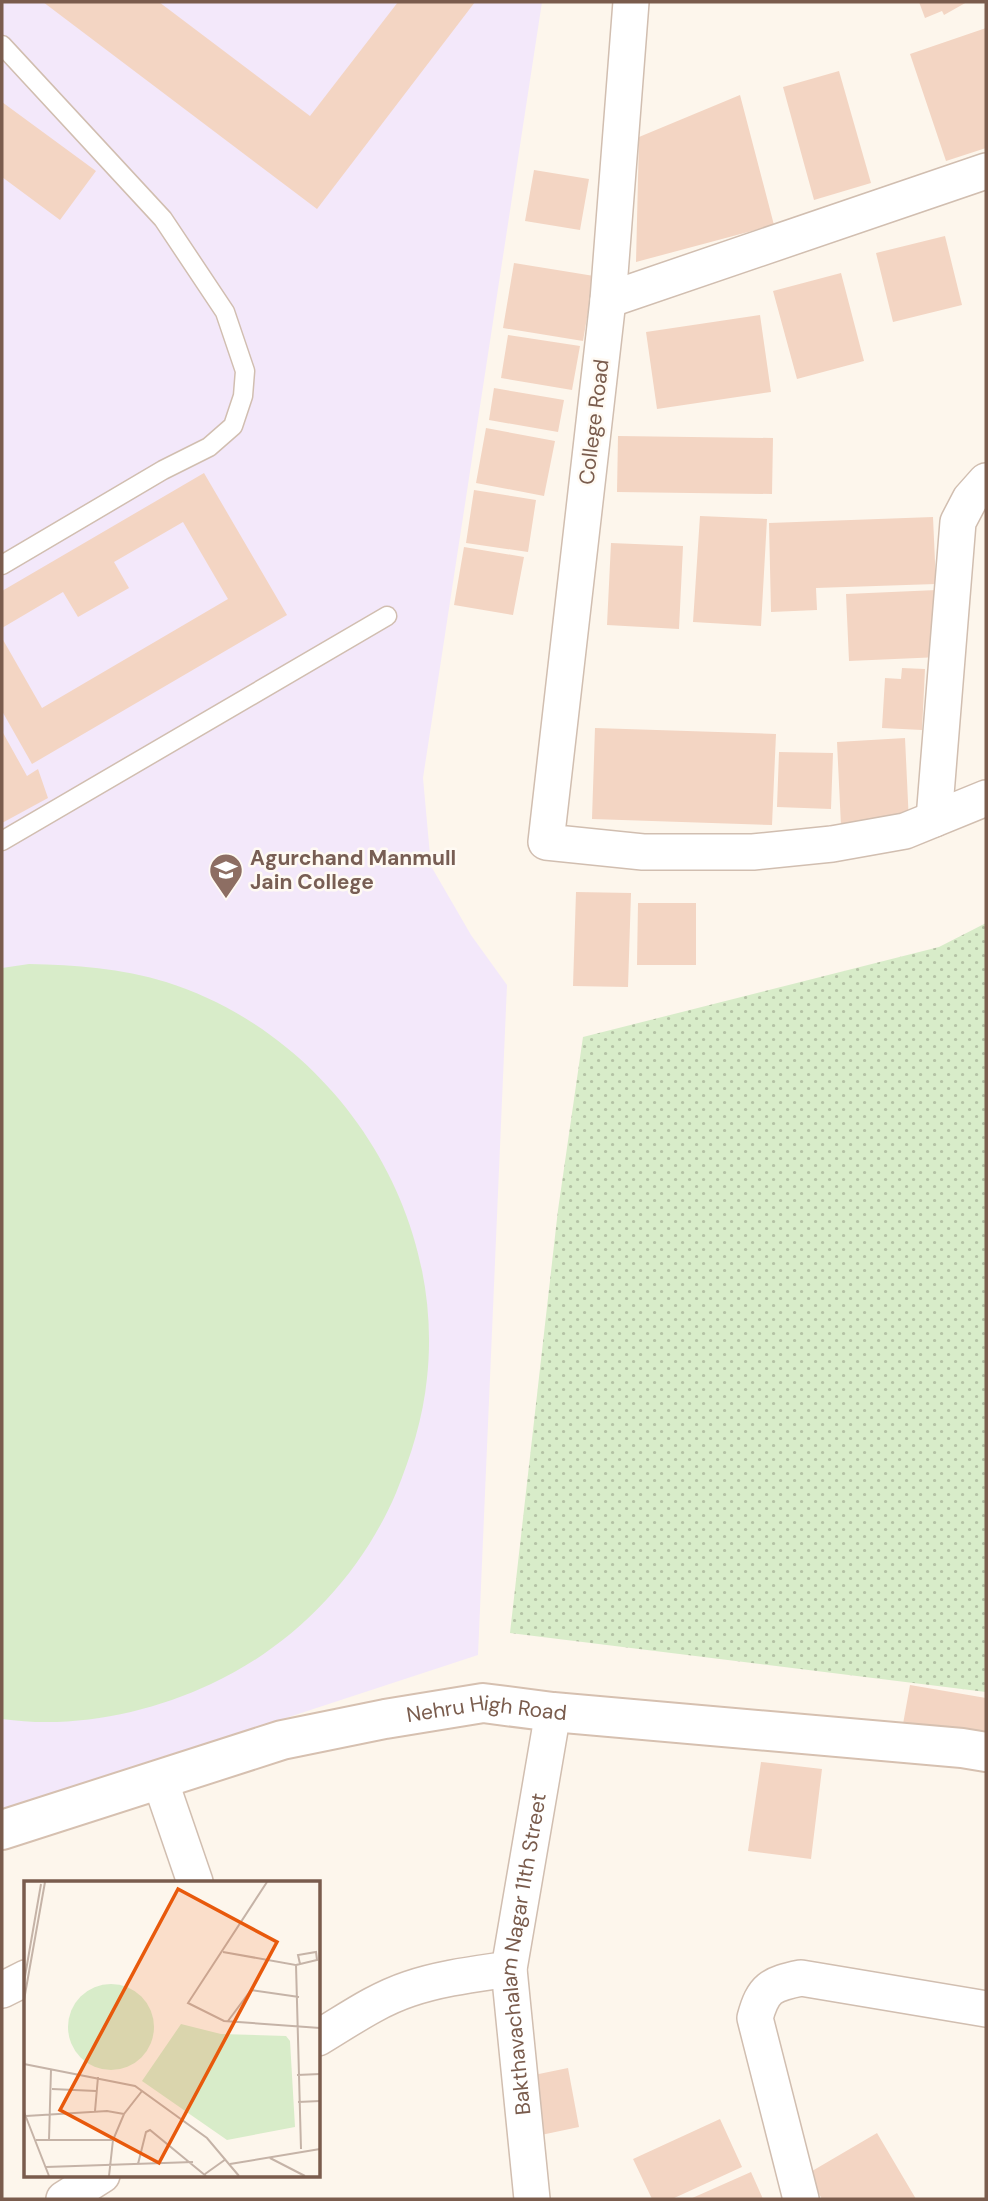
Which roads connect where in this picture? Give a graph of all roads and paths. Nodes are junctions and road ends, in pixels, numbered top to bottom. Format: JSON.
{"nodes":[{"id":1,"x":631,"y":2,"type":"edge"},
{"id":2,"x":2,"y":45,"type":"edge"},
{"id":3,"x":986,"y":171,"type":"edge"},
{"id":4,"x":607,"y":300,"type":"junction"},
{"id":5,"x":986,"y":481,"type":"edge"},
{"id":6,"x":2,"y":565,"type":"edge"},
{"id":7,"x":387,"y":616,"type":"dead end"},
{"id":8,"x":986,"y":798,"type":"edge"},
{"id":9,"x":934,"y":819,"type":"junction"},
{"id":10,"x":2,"y":841,"type":"edge"},
{"id":11,"x":553,"y":1712,"type":"junction"},
{"id":12,"x":986,"y":1752,"type":"edge"},
{"id":13,"x":160,"y":1780,"type":"junction"},
{"id":14,"x":2,"y":1830,"type":"edge"},
{"id":15,"x":195,"y":1881,"type":"edge"},
{"id":16,"x":509,"y":1969,"type":"junction"},
{"id":17,"x":24,"y":1979,"type":"edge"},
{"id":18,"x":2,"y":1990,"type":"edge"},
{"id":19,"x":986,"y":2009,"type":"edge"},
{"id":20,"x":320,"y":2037,"type":"edge"},
{"id":21,"x":100,"y":2176,"type":"edge"},
{"id":22,"x":64,"y":2199,"type":"edge"},
{"id":23,"x":532,"y":2199,"type":"edge"},
{"id":24,"x":801,"y":2199,"type":"edge"}],
"edges":[{"from":1,"to":4,"type":"street","name":"College Road"},
{"from":2,"to":6,"type":"lane"},
{"from":3,"to":4,"type":"street"},
{"from":4,"to":9,"type":"street","name":"College Road"},
{"from":5,"to":9,"type":"street"},
{"from":7,"to":10,"type":"lane"},
{"from":8,"to":9,"type":"street"},
{"from":11,"to":12,"type":"street","name":"Nehru High Road"},
{"from":11,"to":13,"type":"street","name":"Nehru High Road"},
{"from":11,"to":16,"type":"street","name":"Bakthavachalam Nagar 11th Street"},
{"from":13,"to":14,"type":"street","name":"Nehru High Road"},
{"from":13,"to":15,"type":"street"},
{"from":16,"to":20,"type":"street"},
{"from":16,"to":23,"type":"street","name":"Bakthavachalam Nagar 11th Street"},
{"from":17,"to":18,"type":"street"},
{"from":19,"to":24,"type":"street"},
{"from":21,"to":22,"type":"street"}]}
